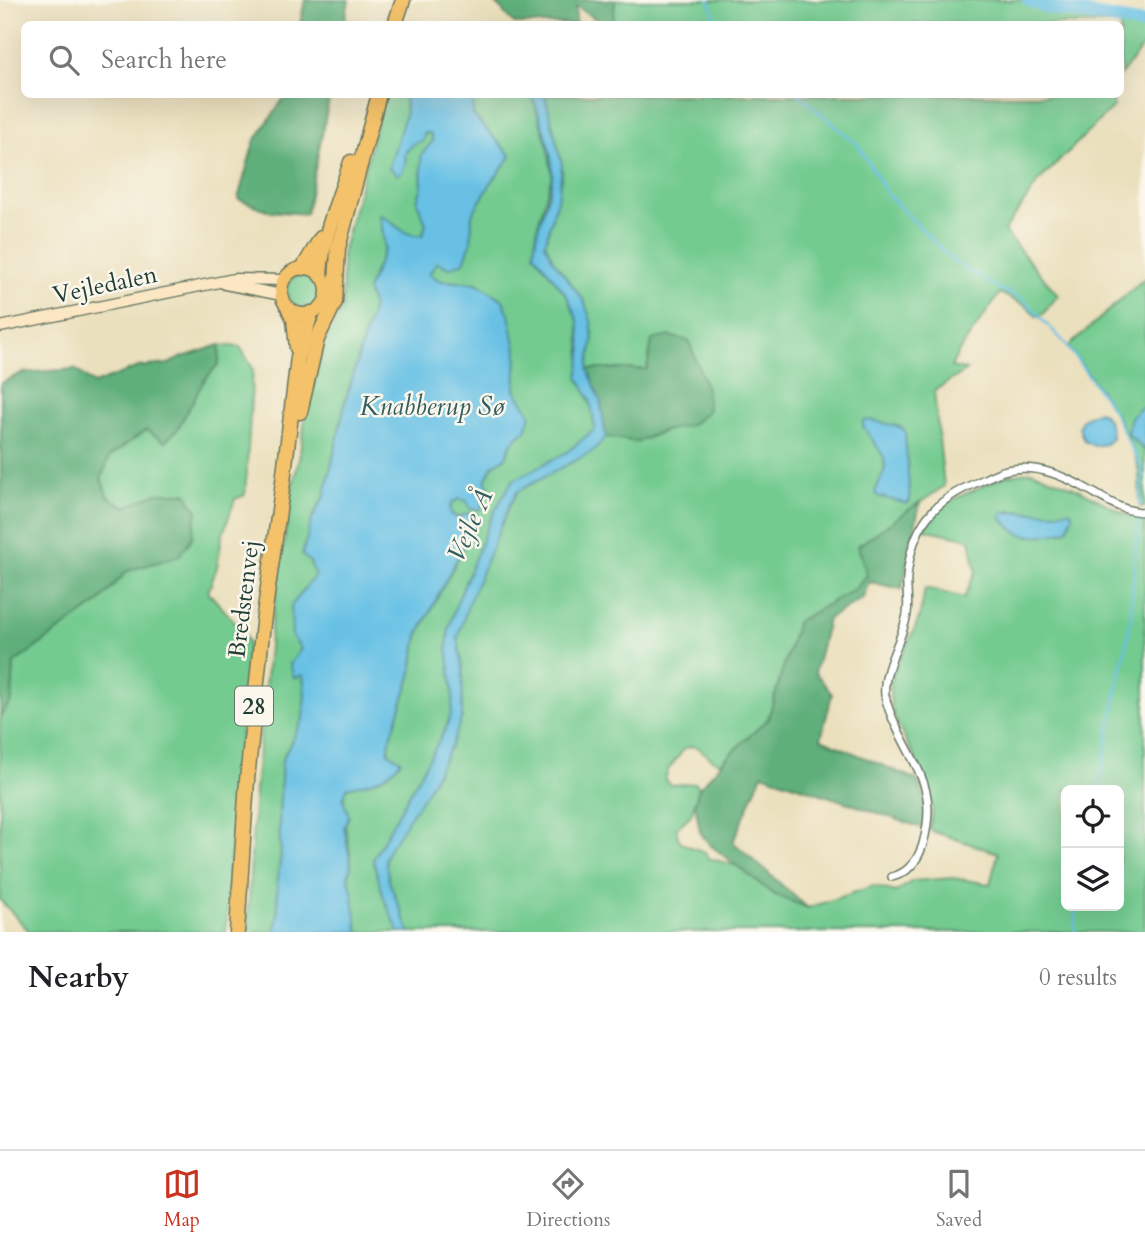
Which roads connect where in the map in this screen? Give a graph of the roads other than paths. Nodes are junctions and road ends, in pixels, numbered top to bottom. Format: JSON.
{"nodes":[{"id":1,"x":404,"y":0,"type":"edge"},
{"id":2,"x":397,"y":21,"type":"edge"},
{"id":3,"x":372,"y":98,"type":"edge"},
{"id":4,"x":378,"y":98,"type":"edge"},
{"id":5,"x":332,"y":219,"type":"junction"},
{"id":6,"x":303,"y":268,"type":"junction"},
{"id":7,"x":320,"y":275,"type":"junction"},
{"id":8,"x":284,"y":281,"type":"junction"},
{"id":9,"x":219,"y":283,"type":"junction"},
{"id":10,"x":285,"y":302,"type":"junction"},
{"id":11,"x":312,"y":313,"type":"junction"},
{"id":12,"x":0,"y":327,"type":"edge"},
{"id":13,"x":298,"y":357,"type":"junction"},
{"id":14,"x":284,"y":482,"type":"junction"},
{"id":15,"x":1145,"y":512,"type":"edge"},
{"id":16,"x":892,"y":877,"type":"dead end"},
{"id":17,"x":237,"y":932,"type":"edge"}],
"edges":[{"from":1,"to":2,"type":"highway"},
{"from":3,"to":5,"type":"highway","number":"28"},
{"from":4,"to":14,"type":"highway","name":"Bredstenvej","number":"28"},
{"from":5,"to":6,"type":"highway","number":"28"},
{"from":5,"to":7,"type":"highway","number":"28"},
{"from":6,"to":7,"type":"main road"},
{"from":6,"to":8,"type":"main road","number":"28"},
{"from":7,"to":11,"type":"main road","number":"28"},
{"from":8,"to":9,"type":"street","name":"Vejledalen"},
{"from":8,"to":10,"type":"main road","number":"28"},
{"from":9,"to":10,"type":"street","name":"Vejledalen"},
{"from":9,"to":12,"type":"street","name":"Vejledalen"},
{"from":10,"to":11,"type":"main road"},
{"from":10,"to":13,"type":"highway","name":"Bredstenvej","number":"28"},
{"from":11,"to":13,"type":"highway","name":"Bredstenvej","number":"28"},
{"from":13,"to":14,"type":"highway","name":"Bredstenvej","number":"28"},
{"from":14,"to":17,"type":"highway","name":"Bredstenvej","number":"28"},
{"from":15,"to":16,"type":"street"}]}
